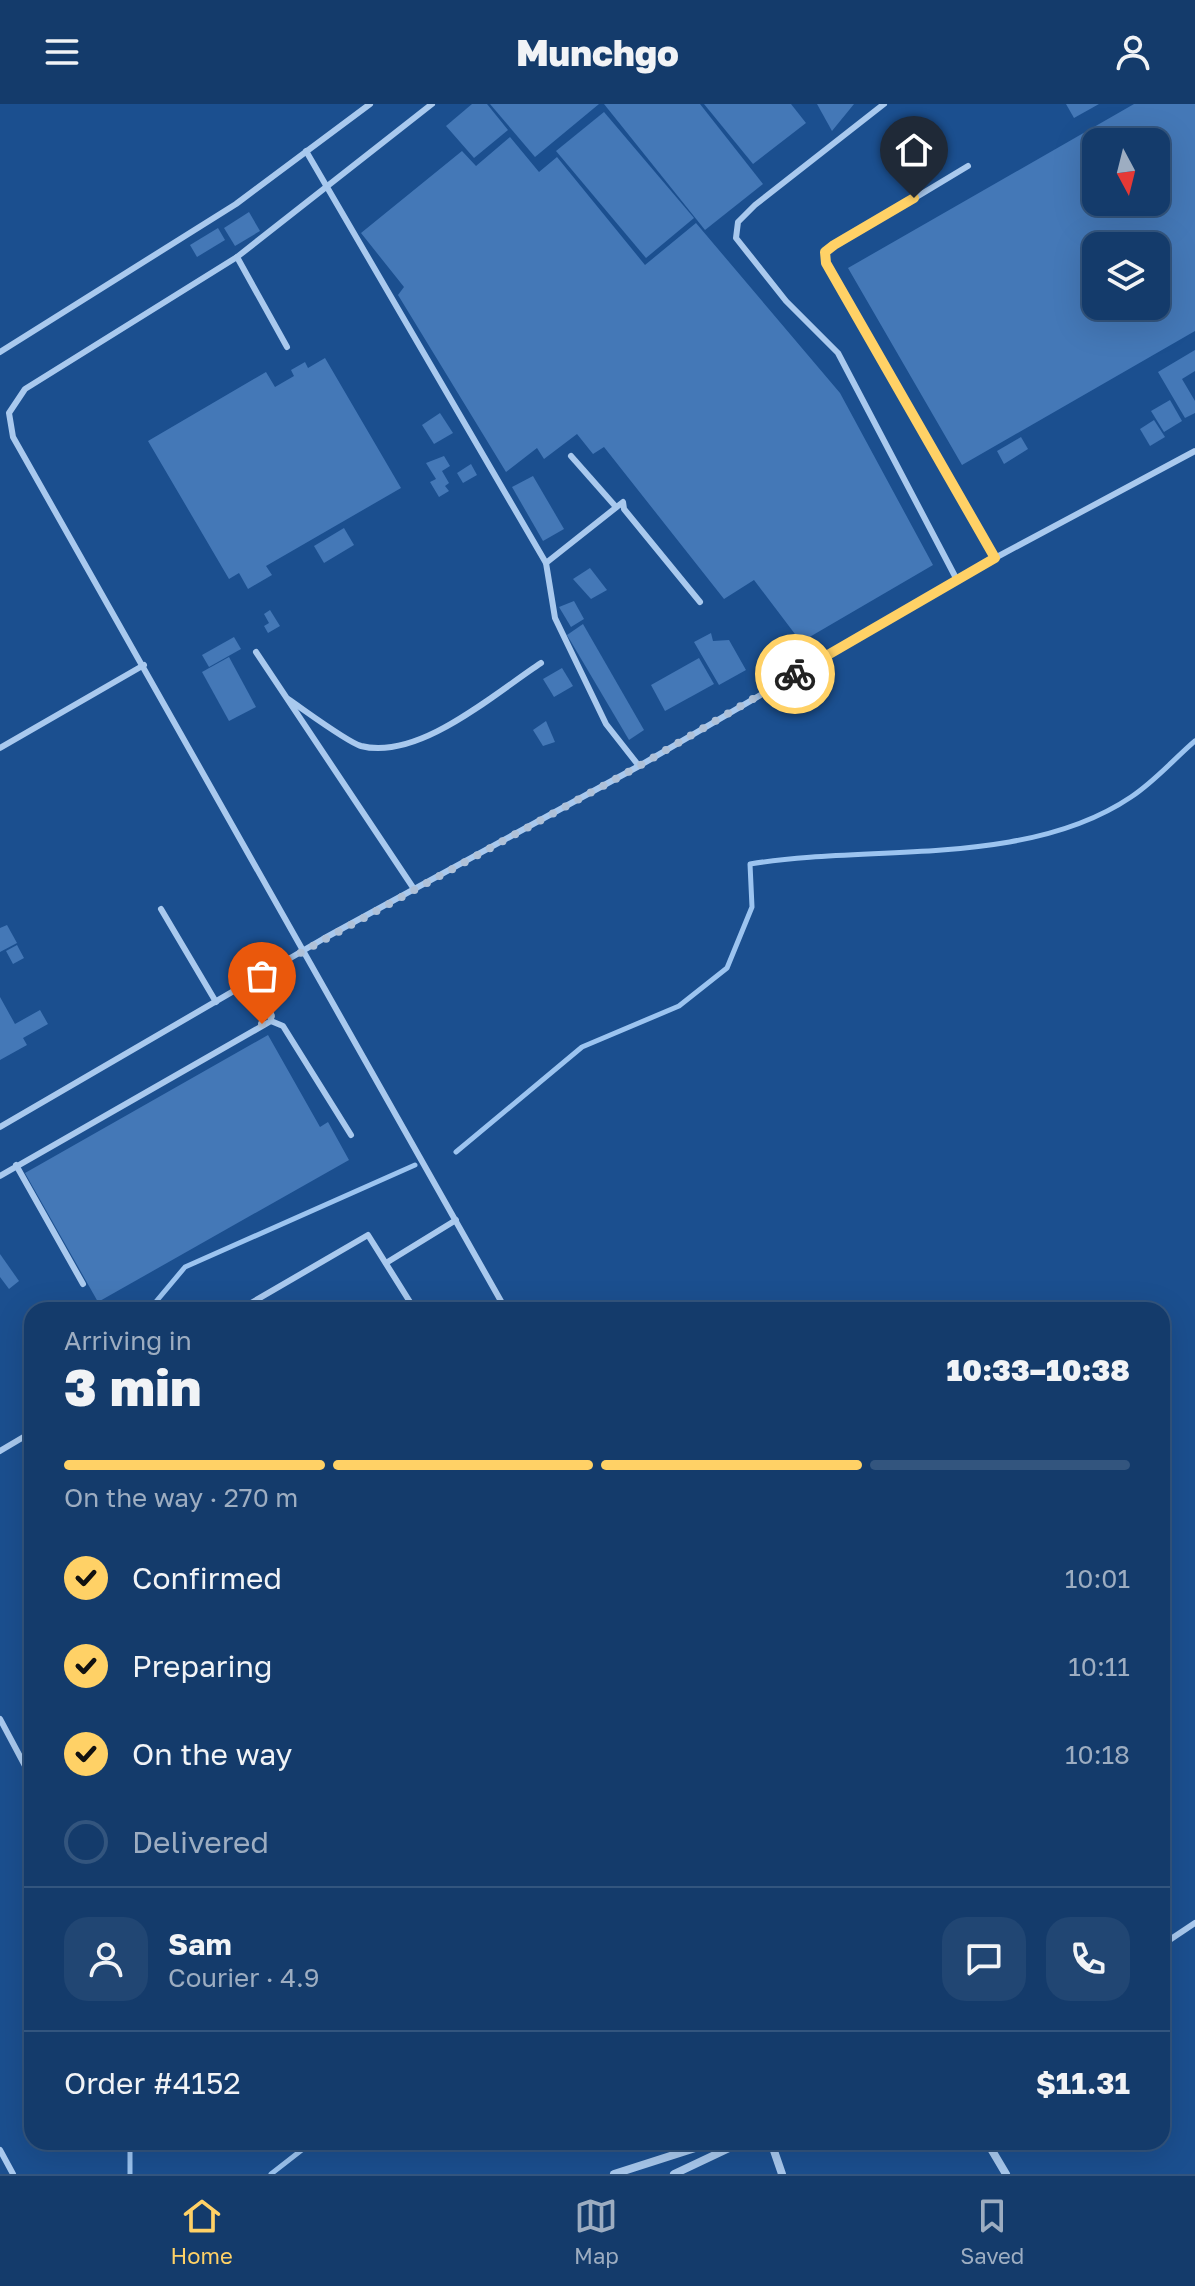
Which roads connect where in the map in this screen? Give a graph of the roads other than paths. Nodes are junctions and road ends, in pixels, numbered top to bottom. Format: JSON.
{"nodes":[{"id":1,"x":370,"y":104,"type":"edge"},
{"id":2,"x":432,"y":104,"type":"edge"},
{"id":3,"x":884,"y":104,"type":"edge"},
{"id":4,"x":306,"y":151,"type":"junction"},
{"id":5,"x":968,"y":166,"type":"dead end"},
{"id":6,"x":329,"y":185,"type":"junction"},
{"id":7,"x":237,"y":257,"type":"junction"},
{"id":8,"x":287,"y":347,"type":"dead end"},
{"id":9,"x":0,"y":352,"type":"edge"},
{"id":10,"x":1195,"y":451,"type":"edge"},
{"id":11,"x":571,"y":456,"type":"dead end"},
{"id":12,"x":616,"y":507,"type":"junction"},
{"id":13,"x":995,"y":558,"type":"junction"},
{"id":14,"x":546,"y":563,"type":"junction"},
{"id":15,"x":957,"y":580,"type":"junction"},
{"id":16,"x":700,"y":602,"type":"dead end"},
{"id":17,"x":256,"y":652,"type":"dead end"},
{"id":18,"x":541,"y":663,"type":"dead end"},
{"id":19,"x":144,"y":665,"type":"junction"},
{"id":20,"x":288,"y":699,"type":"junction"},
{"id":21,"x":0,"y":748,"type":"edge"},
{"id":22,"x":639,"y":766,"type":"junction"},
{"id":23,"x":414,"y":889,"type":"junction"},
{"id":24,"x":161,"y":909,"type":"dead end"},
{"id":25,"x":303,"y":950,"type":"junction"},
{"id":26,"x":264,"y":973,"type":"junction"},
{"id":27,"x":216,"y":1002,"type":"junction"},
{"id":28,"x":271,"y":1021,"type":"junction"},
{"id":29,"x":0,"y":1127,"type":"edge"},
{"id":30,"x":351,"y":1135,"type":"dead end"},
{"id":31,"x":16,"y":1165,"type":"junction"},
{"id":32,"x":0,"y":1176,"type":"edge"},
{"id":33,"x":456,"y":1220,"type":"junction"},
{"id":34,"x":386,"y":1263,"type":"junction"},
{"id":35,"x":83,"y":1284,"type":"dead end"},
{"id":36,"x":253,"y":1302,"type":"edge"},
{"id":37,"x":410,"y":1302,"type":"edge"},
{"id":38,"x":502,"y":1302,"type":"edge"},
{"id":39,"x":24,"y":1437,"type":"edge"},
{"id":40,"x":0,"y":1451,"type":"edge"},
{"id":41,"x":0,"y":1719,"type":"edge"},
{"id":42,"x":24,"y":1764,"type":"edge"},
{"id":43,"x":1195,"y":1923,"type":"edge"},
{"id":44,"x":1170,"y":1940,"type":"edge"},
{"id":45,"x":0,"y":2150,"type":"edge"},
{"id":46,"x":689,"y":2150,"type":"edge"},
{"id":47,"x":725,"y":2150,"type":"edge"},
{"id":48,"x":774,"y":2150,"type":"edge"},
{"id":49,"x":992,"y":2150,"type":"edge"},
{"id":50,"x":13,"y":2174,"type":"edge"},
{"id":51,"x":614,"y":2174,"type":"edge"},
{"id":52,"x":674,"y":2174,"type":"edge"},
{"id":53,"x":782,"y":2174,"type":"edge"},
{"id":54,"x":1006,"y":2174,"type":"edge"}],
"edges":[{"from":1,"to":4,"type":"lane"},
{"from":2,"to":6,"type":"lane"},
{"from":3,"to":15,"type":"lane"},
{"from":4,"to":6,"type":"lane"},
{"from":4,"to":9,"type":"lane"},
{"from":5,"to":13,"type":"lane"},
{"from":6,"to":7,"type":"lane"},
{"from":6,"to":14,"type":"lane"},
{"from":7,"to":8,"type":"lane"},
{"from":7,"to":19,"type":"lane"},
{"from":10,"to":13,"type":"lane"},
{"from":11,"to":12,"type":"lane"},
{"from":12,"to":14,"type":"lane"},
{"from":12,"to":16,"type":"lane"},
{"from":13,"to":15,"type":"lane"},
{"from":14,"to":22,"type":"lane"},
{"from":15,"to":22,"type":"lane"},
{"from":17,"to":20,"type":"lane"},
{"from":18,"to":20,"type":"lane"},
{"from":19,"to":21,"type":"lane"},
{"from":19,"to":25,"type":"lane"},
{"from":20,"to":23,"type":"lane"},
{"from":22,"to":23,"type":"lane"},
{"from":23,"to":25,"type":"lane"},
{"from":24,"to":27,"type":"lane"},
{"from":25,"to":26,"type":"lane"},
{"from":25,"to":33,"type":"lane"},
{"from":26,"to":27,"type":"lane"},
{"from":26,"to":28,"type":"lane"},
{"from":27,"to":29,"type":"lane"},
{"from":28,"to":30,"type":"lane"},
{"from":28,"to":31,"type":"lane"},
{"from":31,"to":32,"type":"lane"},
{"from":31,"to":35,"type":"lane"},
{"from":33,"to":34,"type":"lane"},
{"from":33,"to":38,"type":"lane"},
{"from":34,"to":36,"type":"lane"},
{"from":34,"to":37,"type":"lane"},
{"from":39,"to":40,"type":"lane"},
{"from":41,"to":42,"type":"lane"},
{"from":43,"to":44,"type":"lane"},
{"from":45,"to":50,"type":"lane"},
{"from":46,"to":51,"type":"street"},
{"from":47,"to":52,"type":"street"},
{"from":48,"to":53,"type":"street"},
{"from":49,"to":54,"type":"street"}]}
